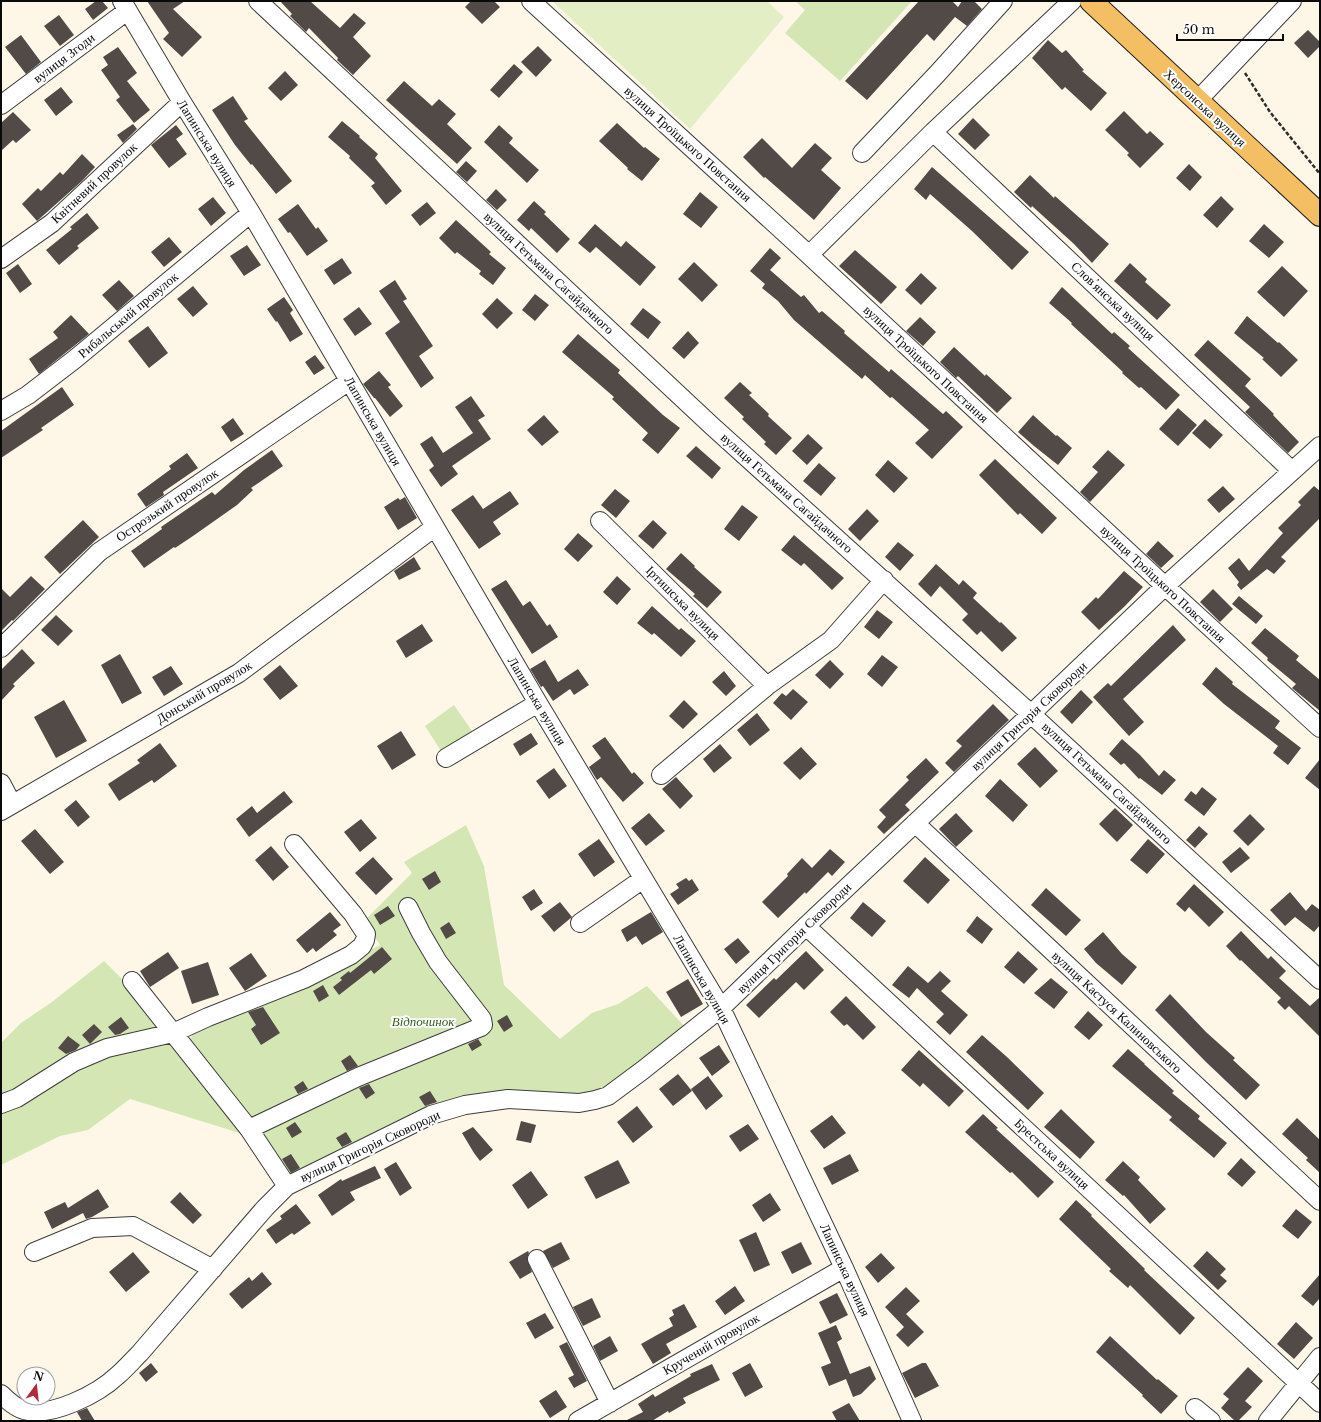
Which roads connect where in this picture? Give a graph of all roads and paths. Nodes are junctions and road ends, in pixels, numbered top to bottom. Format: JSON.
{"nodes":[{"id":1,"x":258,"y":1,"type":"edge"},
{"id":2,"x":531,"y":1,"type":"edge"},
{"id":3,"x":1003,"y":1,"type":"edge"},
{"id":4,"x":1072,"y":1,"type":"edge"},
{"id":5,"x":1091,"y":1,"type":"edge"},
{"id":6,"x":1292,"y":1,"type":"edge"},
{"id":7,"x":125,"y":6,"type":"edge"},
{"id":8,"x":1236,"y":60,"type":"junction"},
{"id":9,"x":1198,"y":101,"type":"junction"},
{"id":10,"x":182,"y":102,"type":"junction"},
{"id":11,"x":1,"y":105,"type":"edge"},
{"id":12,"x":933,"y":132,"type":"junction"},
{"id":13,"x":862,"y":153,"type":"dead end"},
{"id":14,"x":1320,"y":174,"type":"edge"},
{"id":15,"x":250,"y":214,"type":"junction"},
{"id":16,"x":1320,"y":215,"type":"edge"},
{"id":17,"x":809,"y":255,"type":"junction"},
{"id":18,"x":1,"y":259,"type":"edge"},
{"id":19,"x":349,"y":380,"type":"junction"},
{"id":20,"x":1,"y":410,"type":"edge"},
{"id":21,"x":1320,"y":446,"type":"edge"},
{"id":22,"x":1292,"y":471,"type":"junction"},
{"id":23,"x":600,"y":521,"type":"dead end"},
{"id":24,"x":435,"y":527,"type":"junction"},
{"id":25,"x":884,"y":580,"type":"junction"},
{"id":26,"x":1165,"y":586,"type":"junction"},
{"id":27,"x":1,"y":648,"type":"edge"},
{"id":28,"x":766,"y":686,"type":"junction"},
{"id":29,"x":538,"y":702,"type":"junction"},
{"id":30,"x":1031,"y":714,"type":"junction"},
{"id":31,"x":1320,"y":728,"type":"edge"},
{"id":32,"x":446,"y":758,"type":"dead end"},
{"id":33,"x":661,"y":775,"type":"dead end"},
{"id":34,"x":1,"y":784,"type":"edge"},
{"id":35,"x":7,"y":807,"type":"edge"},
{"id":36,"x":915,"y":823,"type":"junction"},
{"id":37,"x":294,"y":844,"type":"dead end"},
{"id":38,"x":644,"y":879,"type":"junction"},
{"id":39,"x":408,"y":907,"type":"dead end"},
{"id":40,"x":580,"y":923,"type":"dead end"},
{"id":41,"x":806,"y":926,"type":"junction"},
{"id":42,"x":1320,"y":980,"type":"edge"},
{"id":43,"x":132,"y":981,"type":"dead end"},
{"id":44,"x":721,"y":1008,"type":"junction"},
{"id":45,"x":173,"y":1033,"type":"junction"},
{"id":46,"x":1,"y":1104,"type":"edge"},
{"id":47,"x":249,"y":1129,"type":"junction"},
{"id":48,"x":287,"y":1186,"type":"junction"},
{"id":49,"x":1320,"y":1202,"type":"edge"},
{"id":50,"x":34,"y":1252,"type":"dead end"},
{"id":51,"x":537,"y":1259,"type":"dead end"},
{"id":52,"x":844,"y":1268,"type":"junction"},
{"id":53,"x":213,"y":1269,"type":"junction"},
{"id":54,"x":1320,"y":1357,"type":"edge"},
{"id":55,"x":1299,"y":1383,"type":"junction"},
{"id":56,"x":1,"y":1394,"type":"edge"},
{"id":57,"x":610,"y":1403,"type":"junction"},
{"id":58,"x":1320,"y":1403,"type":"edge"},
{"id":59,"x":1195,"y":1408,"type":"dead end"},
{"id":60,"x":578,"y":1421,"type":"edge"},
{"id":61,"x":912,"y":1421,"type":"edge"},
{"id":62,"x":1211,"y":1421,"type":"edge"},
{"id":63,"x":1268,"y":1421,"type":"edge"}],
"edges":[{"from":1,"to":25,"type":"street","name":"вулиця Гетьмана Сагайдачного"},
{"from":2,"to":17,"type":"street","name":"вулиця Троїцького Повстання"},
{"from":3,"to":13,"type":"street"},
{"from":4,"to":12,"type":"street"},
{"from":5,"to":9,"type":"main road","name":"Херсонська вулиця"},
{"from":6,"to":8,"type":"street"},
{"from":7,"to":10,"type":"street","name":"Лапинська вулиця"},
{"from":7,"to":11,"type":"street","name":"вулиця Згоди"},
{"from":8,"to":9,"type":"street"},
{"from":8,"to":14,"type":"path"},
{"from":9,"to":16,"type":"main road","name":"Херсонська вулиця"},
{"from":10,"to":15,"type":"street","name":"Лапинська вулиця"},
{"from":10,"to":18,"type":"street","name":"Квітневий провулок"},
{"from":12,"to":17,"type":"street"},
{"from":12,"to":22,"type":"street","name":"Словʼянська вулиця"},
{"from":15,"to":19,"type":"street","name":"Лапинська вулиця"},
{"from":15,"to":20,"type":"street","name":"Рибальський провулок"},
{"from":17,"to":26,"type":"street","name":"вулиця Троїцького Повстання"},
{"from":19,"to":24,"type":"street","name":"Лапинська вулиця"},
{"from":19,"to":27,"type":"street","name":"Острозький провулок"},
{"from":21,"to":22,"type":"street","name":"вулиця Григорія Сковороди"},
{"from":22,"to":26,"type":"street","name":"вулиця Григорія Сковороди"},
{"from":23,"to":28,"type":"street","name":"Іртишська вулиця"},
{"from":24,"to":29,"type":"street","name":"Лапинська вулиця"},
{"from":24,"to":35,"type":"street","name":"Донський провулок"},
{"from":25,"to":28,"type":"street"},
{"from":25,"to":30,"type":"street","name":"вулиця Гетьмана Сагайдачного"},
{"from":26,"to":30,"type":"street","name":"вулиця Григорія Сковороди"},
{"from":26,"to":31,"type":"street","name":"вулиця Троїцького Повстання"},
{"from":28,"to":33,"type":"street"},
{"from":29,"to":32,"type":"street"},
{"from":29,"to":38,"type":"street","name":"Лапинська вулиця"},
{"from":30,"to":36,"type":"street","name":"вулиця Григорія Сковороди"},
{"from":30,"to":42,"type":"street","name":"вулиця Гетьмана Сагайдачного"},
{"from":34,"to":35,"type":"street"},
{"from":36,"to":41,"type":"street","name":"вулиця Григорія Сковороди"},
{"from":36,"to":49,"type":"street","name":"вулиця Кастуся Калиновського"},
{"from":37,"to":45,"type":"street"},
{"from":38,"to":40,"type":"street"},
{"from":38,"to":44,"type":"street","name":"Лапинська вулиця"},
{"from":39,"to":47,"type":"street"},
{"from":41,"to":44,"type":"street","name":"вулиця Григорія Сковороди"},
{"from":41,"to":55,"type":"street","name":"Брестська вулиця"},
{"from":43,"to":45,"type":"street","name":"вулиця Григорія Сковороди"},
{"from":44,"to":48,"type":"street","name":"вулиця Григорія Сковороди"},
{"from":44,"to":52,"type":"street","name":"Лапинська вулиця"},
{"from":45,"to":46,"type":"street"},
{"from":45,"to":47,"type":"street","name":"вулиця Григорія Сковороди"},
{"from":47,"to":48,"type":"street","name":"вулиця Григорія Сковороди"},
{"from":48,"to":53,"type":"street"},
{"from":50,"to":53,"type":"street"},
{"from":51,"to":57,"type":"street"},
{"from":52,"to":57,"type":"street","name":"Кручений провулок"},
{"from":52,"to":61,"type":"street","name":"Лапинська вулиця"},
{"from":53,"to":56,"type":"street"},
{"from":54,"to":55,"type":"street"},
{"from":55,"to":58,"type":"street","name":"Брестська вулиця"},
{"from":55,"to":63,"type":"street"},
{"from":57,"to":60,"type":"street","name":"Кручений провулок"},
{"from":59,"to":62,"type":"street"}]}
